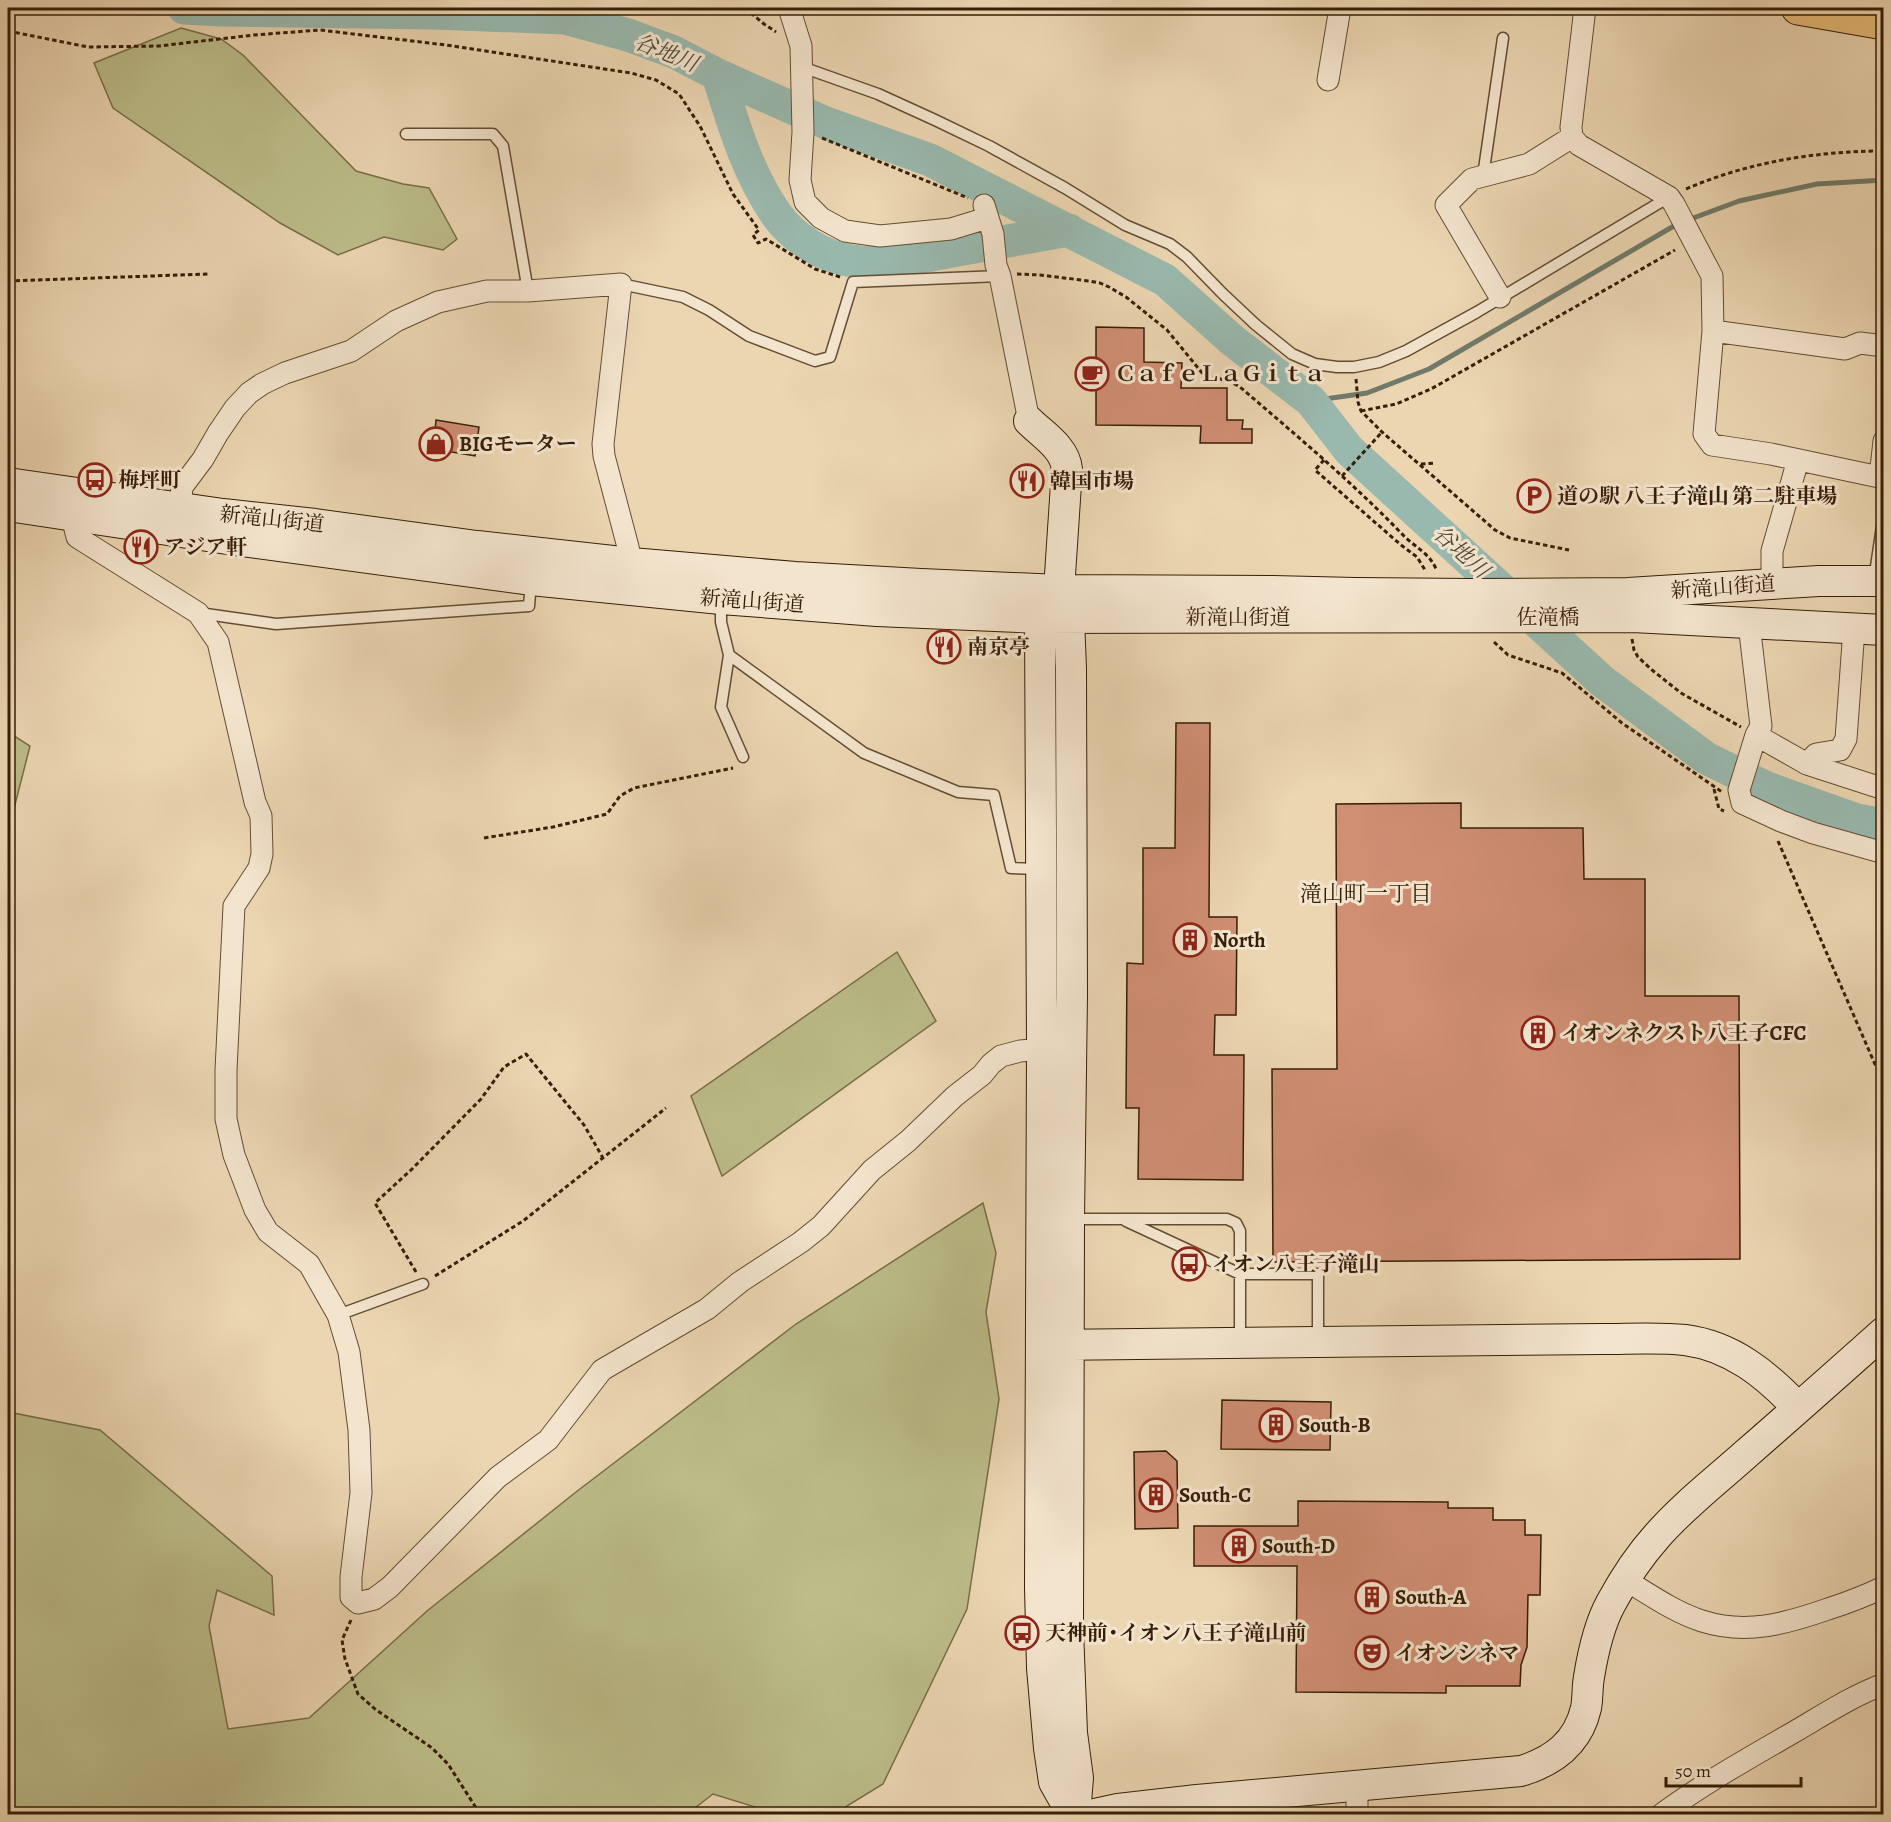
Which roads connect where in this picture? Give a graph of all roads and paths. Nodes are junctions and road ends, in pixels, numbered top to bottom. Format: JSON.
{"nodes":[{"id":1,"x":745,"y":8,"type":"edge"},
{"id":2,"x":789,"y":8,"type":"edge"},
{"id":3,"x":1340,"y":8,"type":"edge"},
{"id":4,"x":1585,"y":8,"type":"edge"},
{"id":5,"x":1798,"y":8,"type":"edge"},
{"id":6,"x":1884,"y":23,"type":"edge"},
{"id":7,"x":8,"y":31,"type":"edge"},
{"id":8,"x":1503,"y":38,"type":"dead end"},
{"id":9,"x":801,"y":46,"type":"junction"},
{"id":10,"x":802,"y":70,"type":"junction"},
{"id":11,"x":1328,"y":80,"type":"dead end"},
{"id":12,"x":803,"y":129,"type":"junction"},
{"id":13,"x":406,"y":134,"type":"dead end"},
{"id":14,"x":1572,"y":137,"type":"junction"},
{"id":15,"x":1884,"y":151,"type":"edge"},
{"id":16,"x":1483,"y":176,"type":"junction"},
{"id":17,"x":1671,"y":201,"type":"junction"},
{"id":18,"x":988,"y":218,"type":"junction"},
{"id":19,"x":1691,"y":238,"type":"junction"},
{"id":20,"x":998,"y":270,"type":"junction"},
{"id":21,"x":209,"y":273,"type":"dead end"},
{"id":22,"x":8,"y":281,"type":"edge"},
{"id":23,"x":853,"y":282,"type":"junction"},
{"id":24,"x":621,"y":284,"type":"junction"},
{"id":25,"x":528,"y":291,"type":"junction"},
{"id":26,"x":1500,"y":297,"type":"junction"},
{"id":27,"x":1713,"y":331,"type":"junction"},
{"id":28,"x":1884,"y":346,"type":"edge"},
{"id":29,"x":1354,"y":368,"type":"junction"},
{"id":30,"x":1361,"y":411,"type":"junction"},
{"id":31,"x":1029,"y":421,"type":"joint"},
{"id":32,"x":1382,"y":432,"type":"junction"},
{"id":33,"x":1884,"y":441,"type":"edge"},
{"id":34,"x":1324,"y":460,"type":"junction"},
{"id":35,"x":1798,"y":460,"type":"junction"},
{"id":36,"x":1435,"y":463,"type":"dead end"},
{"id":37,"x":1419,"y":464,"type":"junction"},
{"id":38,"x":1342,"y":476,"type":"junction"},
{"id":39,"x":1882,"y":477,"type":"edge"},
{"id":40,"x":8,"y":483,"type":"edge"},
{"id":41,"x":8,"y":506,"type":"edge"},
{"id":42,"x":180,"y":508,"type":"junction"},
{"id":43,"x":1884,"y":513,"type":"edge"},
{"id":44,"x":72,"y":517,"type":"junction"},
{"id":45,"x":1569,"y":550,"type":"dead end"},
{"id":46,"x":630,"y":563,"type":"junction"},
{"id":47,"x":531,"y":580,"type":"junction"},
{"id":48,"x":1879,"y":580,"type":"edge"},
{"id":49,"x":1772,"y":584,"type":"junction"},
{"id":50,"x":1562,"y":593,"type":"joint"},
{"id":51,"x":721,"y":599,"type":"junction"},
{"id":52,"x":1466,"y":600,"type":"junction"},
{"id":53,"x":1056,"y":609,"type":"junction"},
{"id":54,"x":198,"y":613,"type":"junction"},
{"id":55,"x":1594,"y":616,"type":"joint"},
{"id":56,"x":1634,"y":617,"type":"junction"},
{"id":57,"x":1749,"y":624,"type":"junction"},
{"id":58,"x":1869,"y":630,"type":"edge"},
{"id":59,"x":729,"y":655,"type":"junction"},
{"id":60,"x":1755,"y":739,"type":"junction"},
{"id":61,"x":743,"y":757,"type":"joint"},
{"id":62,"x":1807,"y":764,"type":"junction"},
{"id":63,"x":1714,"y":789,"type":"junction"},
{"id":64,"x":1884,"y":789,"type":"edge"},
{"id":65,"x":1736,"y":802,"type":"junction"},
{"id":66,"x":1775,"y":836,"type":"dead end"},
{"id":67,"x":484,"y":838,"type":"dead end"},
{"id":68,"x":1884,"y":853,"type":"edge"},
{"id":69,"x":1040,"y":869,"type":"junction"},
{"id":70,"x":1042,"y":1048,"type":"junction"},
{"id":71,"x":1072,"y":1049,"type":"junction"},
{"id":72,"x":1884,"y":1084,"type":"edge"},
{"id":73,"x":666,"y":1108,"type":"dead end"},
{"id":74,"x":603,"y":1158,"type":"junction"},
{"id":75,"x":1069,"y":1219,"type":"junction"},
{"id":76,"x":1124,"y":1219,"type":"junction"},
{"id":77,"x":1240,"y":1274,"type":"junction"},
{"id":78,"x":423,"y":1284,"type":"junction"},
{"id":79,"x":338,"y":1315,"type":"junction"},
{"id":80,"x":1884,"y":1332,"type":"edge"},
{"id":81,"x":1318,"y":1343,"type":"junction"},
{"id":82,"x":1240,"y":1344,"type":"junction"},
{"id":83,"x":1040,"y":1345,"type":"junction"},
{"id":84,"x":1070,"y":1345,"type":"junction"},
{"id":85,"x":1798,"y":1408,"type":"junction"},
{"id":86,"x":1624,"y":1579,"type":"junction"},
{"id":87,"x":1884,"y":1587,"type":"edge"},
{"id":88,"x":358,"y":1603,"type":"junction"},
{"id":89,"x":1884,"y":1684,"type":"edge"},
{"id":90,"x":1357,"y":1785,"type":"junction"},
{"id":91,"x":1674,"y":1811,"type":"edge"},
{"id":92,"x":480,"y":1815,"type":"edge"},
{"id":93,"x":1074,"y":1815,"type":"edge"},
{"id":94,"x":1095,"y":1815,"type":"edge"},
{"id":95,"x":1357,"y":1815,"type":"edge"}],
"edges":[{"from":1,"to":9,"type":"path"},
{"from":2,"to":9,"type":"street"},
{"from":3,"to":11,"type":"street"},
{"from":4,"to":14,"type":"street"},
{"from":5,"to":6,"type":"highway"},
{"from":7,"to":23,"type":"path"},
{"from":8,"to":16,"type":"lane"},
{"from":9,"to":10,"type":"street"},
{"from":10,"to":12,"type":"street"},
{"from":10,"to":29,"type":"lane"},
{"from":12,"to":18,"type":"path"},
{"from":12,"to":18,"type":"street"},
{"from":13,"to":25,"type":"lane"},
{"from":14,"to":16,"type":"street"},
{"from":14,"to":17,"type":"street"},
{"from":15,"to":17,"type":"path"},
{"from":16,"to":26,"type":"street"},
{"from":17,"to":19,"type":"street"},
{"from":17,"to":26,"type":"lane"},
{"from":18,"to":20,"type":"street"},
{"from":19,"to":27,"type":"street"},
{"from":19,"to":30,"type":"path"},
{"from":20,"to":23,"type":"lane"},
{"from":20,"to":31,"type":"street"},
{"from":20,"to":34,"type":"path"},
{"from":21,"to":22,"type":"path"},
{"from":23,"to":24,"type":"lane"},
{"from":24,"to":25,"type":"street"},
{"from":24,"to":46,"type":"street"},
{"from":25,"to":42,"type":"street"},
{"from":26,"to":29,"type":"lane"},
{"from":27,"to":28,"type":"street"},
{"from":27,"to":35,"type":"street"},
{"from":29,"to":30,"type":"path"},
{"from":30,"to":32,"type":"path"},
{"from":31,"to":53,"type":"street"},
{"from":32,"to":37,"type":"path"},
{"from":32,"to":38,"type":"path"},
{"from":33,"to":39,"type":"street"},
{"from":34,"to":38,"type":"path"},
{"from":34,"to":52,"type":"path"},
{"from":35,"to":39,"type":"street"},
{"from":35,"to":49,"type":"street"},
{"from":36,"to":37,"type":"path"},
{"from":37,"to":45,"type":"path"},
{"from":38,"to":52,"type":"path"},
{"from":40,"to":42,"type":"street","name":"新滝山街道"},
{"from":41,"to":44,"type":"street","name":"新滝山街道"},
{"from":42,"to":46,"type":"street","name":"新滝山街道"},
{"from":43,"to":48,"type":"lane"},
{"from":44,"to":47,"type":"street","name":"新滝山街道"},
{"from":44,"to":54,"type":"street"},
{"from":46,"to":53,"type":"street","name":"新滝山街道"},
{"from":47,"to":51,"type":"street","name":"新滝山街道"},
{"from":47,"to":54,"type":"lane"},
{"from":48,"to":49,"type":"street","name":"新滝山街道"},
{"from":49,"to":50,"type":"street","name":"新滝山街道"},
{"from":50,"to":52,"type":"street","name":"佐滝橋"},
{"from":51,"to":53,"type":"street","name":"新滝山街道"},
{"from":51,"to":59,"type":"lane"},
{"from":52,"to":53,"type":"street","name":"新滝山街道"},
{"from":52,"to":53,"type":"street","name":"新滝山街道"},
{"from":52,"to":55,"type":"street","name":"佐滝橋"},
{"from":52,"to":63,"type":"path"},
{"from":53,"to":69,"type":"street"},
{"from":53,"to":71,"type":"street"},
{"from":54,"to":79,"type":"street"},
{"from":55,"to":56,"type":"street","name":"新滝山街道"},
{"from":56,"to":57,"type":"street","name":"新滝山街道"},
{"from":56,"to":60,"type":"path"},
{"from":57,"to":58,"type":"street","name":"新滝山街道"},
{"from":57,"to":60,"type":"street"},
{"from":58,"to":62,"type":"street"},
{"from":59,"to":61,"type":"lane"},
{"from":59,"to":69,"type":"lane"},
{"from":60,"to":62,"type":"street"},
{"from":60,"to":65,"type":"street"},
{"from":61,"to":67,"type":"path"},
{"from":62,"to":64,"type":"street"},
{"from":63,"to":65,"type":"path"},
{"from":63,"to":65,"type":"path"},
{"from":65,"to":68,"type":"street"},
{"from":66,"to":72,"type":"path"},
{"from":69,"to":70,"type":"street"},
{"from":70,"to":71,"type":"street"},
{"from":70,"to":83,"type":"street"},
{"from":70,"to":88,"type":"street"},
{"from":71,"to":75,"type":"street"},
{"from":73,"to":74,"type":"path"},
{"from":74,"to":78,"type":"path"},
{"from":74,"to":78,"type":"path"},
{"from":75,"to":76,"type":"lane"},
{"from":75,"to":84,"type":"street"},
{"from":76,"to":77,"type":"lane"},
{"from":76,"to":77,"type":"lane"},
{"from":77,"to":81,"type":"lane"},
{"from":77,"to":82,"type":"lane"},
{"from":78,"to":79,"type":"lane"},
{"from":79,"to":88,"type":"street"},
{"from":80,"to":85,"type":"street"},
{"from":81,"to":82,"type":"street"},
{"from":81,"to":85,"type":"street"},
{"from":82,"to":84,"type":"street"},
{"from":83,"to":84,"type":"street"},
{"from":83,"to":93,"type":"street"},
{"from":84,"to":93,"type":"street"},
{"from":85,"to":86,"type":"street"},
{"from":86,"to":87,"type":"street"},
{"from":86,"to":90,"type":"street"},
{"from":88,"to":92,"type":"path"},
{"from":89,"to":91,"type":"street"},
{"from":90,"to":94,"type":"street"},
{"from":90,"to":95,"type":"street"}]}
